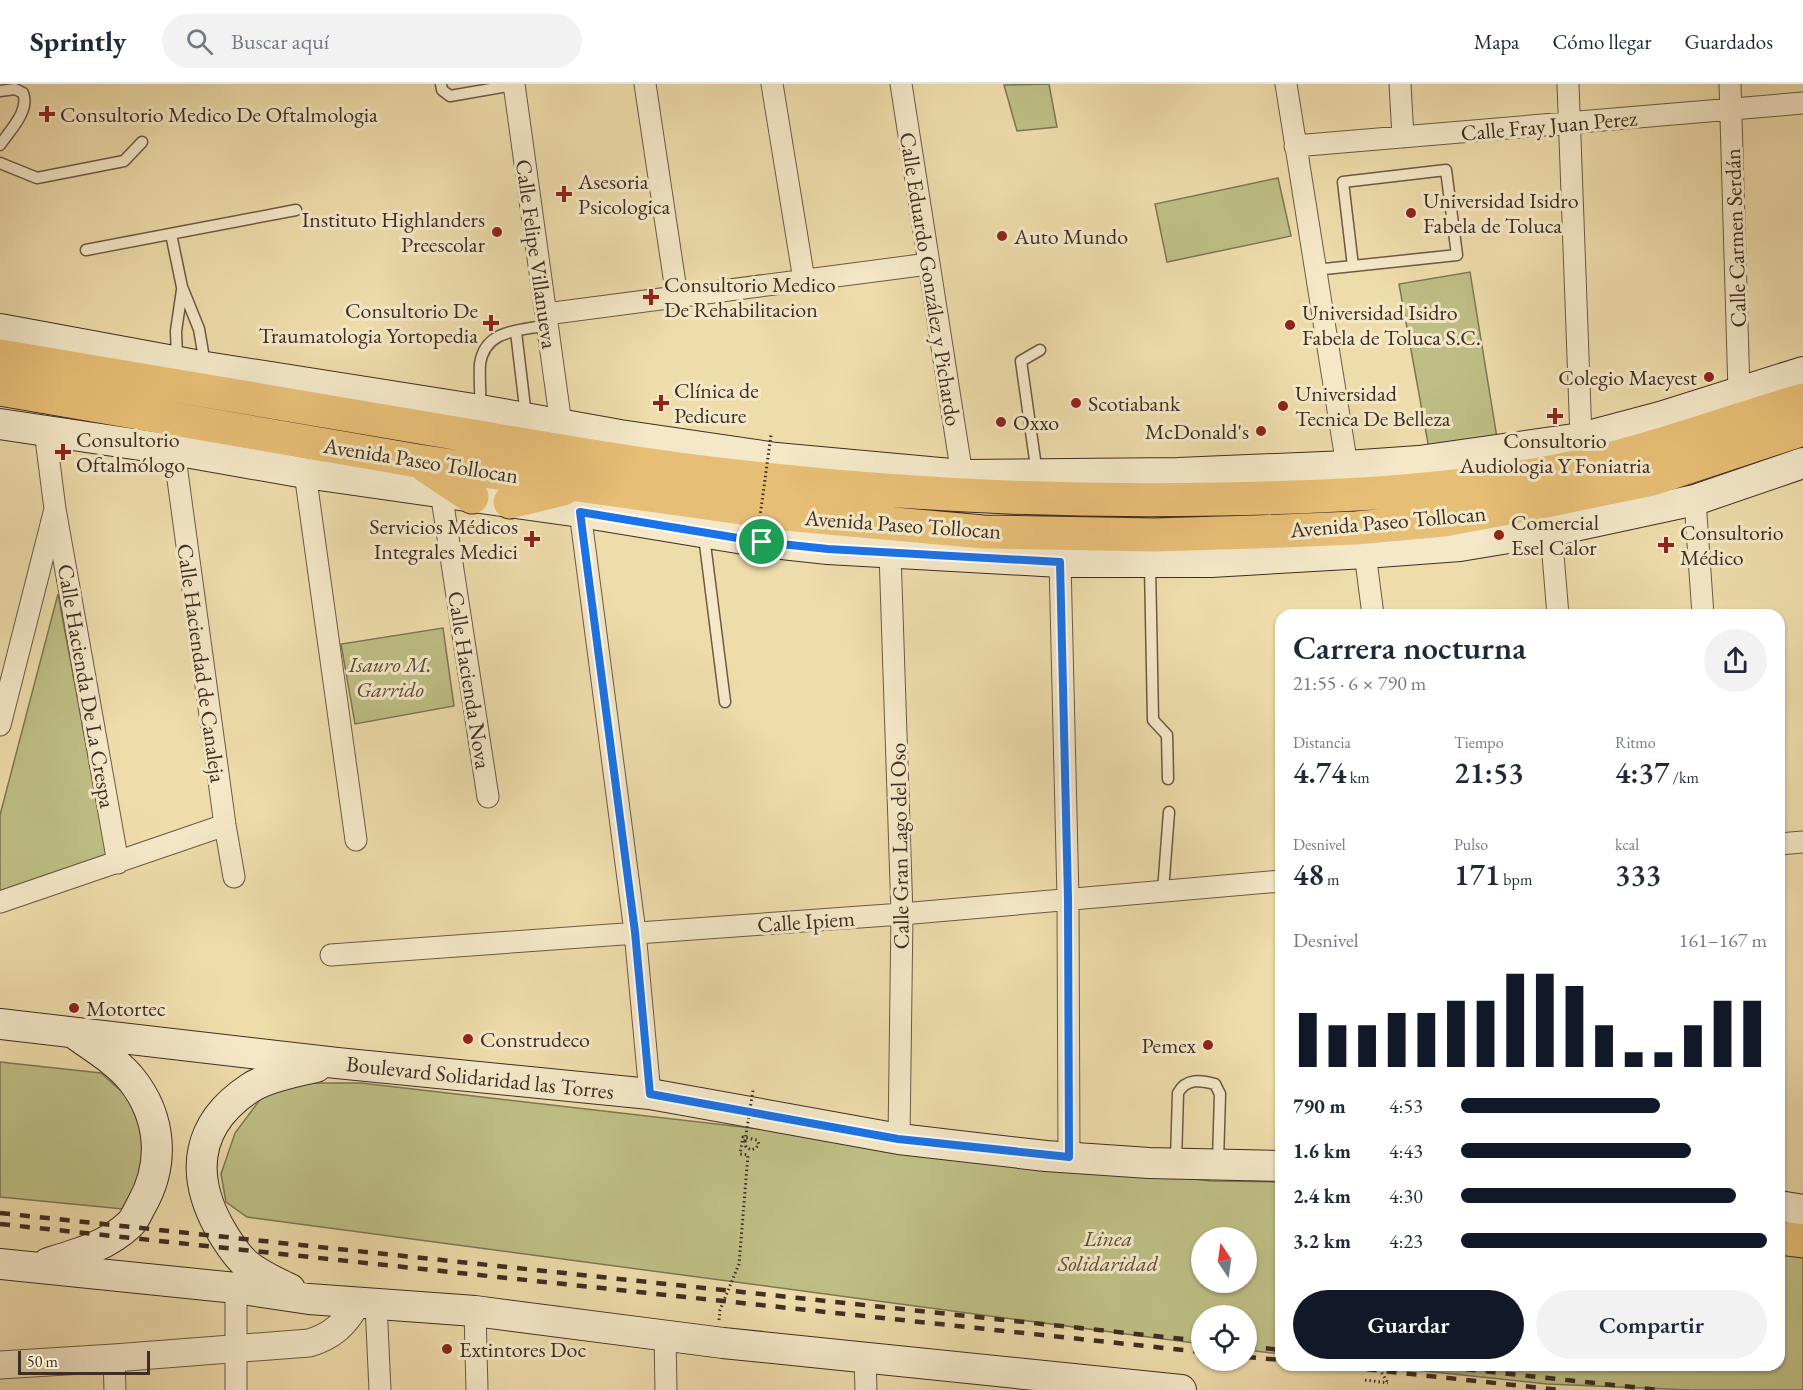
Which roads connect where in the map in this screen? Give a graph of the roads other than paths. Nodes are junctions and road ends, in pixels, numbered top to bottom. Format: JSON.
{"nodes":[{"id":1,"x":441,"y":84,"type":"edge"},
{"id":2,"x":514,"y":84,"type":"edge"},
{"id":3,"x":645,"y":84,"type":"edge"},
{"id":4,"x":772,"y":84,"type":"edge"},
{"id":5,"x":901,"y":84,"type":"edge"},
{"id":6,"x":1286,"y":84,"type":"edge"},
{"id":7,"x":1400,"y":84,"type":"edge"},
{"id":8,"x":1568,"y":84,"type":"edge"},
{"id":9,"x":1730,"y":84,"type":"edge"},
{"id":10,"x":0,"y":91,"type":"edge"},
{"id":11,"x":1803,"y":103,"type":"edge"},
{"id":12,"x":1731,"y":109,"type":"junction"},
{"id":13,"x":1570,"y":123,"type":"junction"},
{"id":14,"x":1403,"y":137,"type":"junction"},
{"id":15,"x":142,"y":142,"type":"dead end"},
{"id":16,"x":0,"y":145,"type":"edge"},
{"id":17,"x":1295,"y":146,"type":"junction"},
{"id":18,"x":0,"y":163,"type":"edge"},
{"id":19,"x":296,"y":210,"type":"dead end"},
{"id":20,"x":171,"y":234,"type":"junction"},
{"id":21,"x":86,"y":250,"type":"dead end"},
{"id":22,"x":928,"y":264,"type":"junction"},
{"id":23,"x":1353,"y":266,"type":"junction"},
{"id":24,"x":1315,"y":270,"type":"junction"},
{"id":25,"x":804,"y":280,"type":"junction"},
{"id":26,"x":182,"y":287,"type":"junction"},
{"id":27,"x":677,"y":297,"type":"junction"},
{"id":28,"x":0,"y":313,"type":"edge"},
{"id":29,"x":547,"y":320,"type":"junction"},
{"id":30,"x":0,"y":329,"type":"edge"},
{"id":31,"x":516,"y":332,"type":"junction"},
{"id":32,"x":56,"y":339,"type":"junction"},
{"id":33,"x":1040,"y":350,"type":"dead end"},
{"id":34,"x":0,"y":356,"type":"edge"},
{"id":35,"x":177,"y":362,"type":"junction"},
{"id":36,"x":206,"y":367,"type":"junction"},
{"id":37,"x":1803,"y":372,"type":"edge"},
{"id":38,"x":0,"y":389,"type":"edge"},
{"id":39,"x":1739,"y":392,"type":"junction"},
{"id":40,"x":1803,"y":400,"type":"edge"},
{"id":41,"x":480,"y":410,"type":"junction"},
{"id":42,"x":521,"y":418,"type":"junction"},
{"id":43,"x":0,"y":424,"type":"edge"},
{"id":44,"x":561,"y":424,"type":"junction"},
{"id":45,"x":1803,"y":429,"type":"edge"},
{"id":46,"x":45,"y":431,"type":"junction"},
{"id":47,"x":453,"y":432,"type":"junction"},
{"id":48,"x":620,"y":435,"type":"junction"},
{"id":49,"x":1581,"y":438,"type":"junction"},
{"id":50,"x":174,"y":450,"type":"junction"},
{"id":51,"x":418,"y":461,"type":"junction"},
{"id":52,"x":1803,"y":463,"type":"edge"},
{"id":53,"x":1347,"y":466,"type":"junction"},
{"id":54,"x":675,"y":469,"type":"junction"},
{"id":55,"x":305,"y":473,"type":"junction"},
{"id":56,"x":962,"y":474,"type":"junction"},
{"id":57,"x":1037,"y":474,"type":"junction"},
{"id":58,"x":456,"y":495,"type":"junction"},
{"id":59,"x":579,"y":499,"type":"junction"},
{"id":60,"x":1695,"y":500,"type":"junction"},
{"id":61,"x":510,"y":502,"type":"joint"},
{"id":62,"x":55,"y":508,"type":"junction"},
{"id":63,"x":1551,"y":531,"type":"junction"},
{"id":64,"x":704,"y":533,"type":"junction"},
{"id":65,"x":890,"y":553,"type":"junction"},
{"id":66,"x":1365,"y":553,"type":"junction"},
{"id":67,"x":1060,"y":562,"type":"junction"},
{"id":68,"x":1150,"y":562,"type":"junction"},
{"id":69,"x":1372,"y":609,"type":"edge"},
{"id":70,"x":1558,"y":609,"type":"edge"},
{"id":71,"x":1703,"y":609,"type":"edge"},
{"id":72,"x":725,"y":702,"type":"dead end"},
{"id":73,"x":0,"y":725,"type":"edge"},
{"id":74,"x":1168,"y":779,"type":"dead end"},
{"id":75,"x":488,"y":797,"type":"dead end"},
{"id":76,"x":1169,"y":812,"type":"dead end"},
{"id":77,"x":225,"y":825,"type":"junction"},
{"id":78,"x":356,"y":840,"type":"dead end"},
{"id":79,"x":1803,"y":842,"type":"edge"},
{"id":80,"x":1785,"y":844,"type":"edge"},
{"id":81,"x":118,"y":863,"type":"junction"},
{"id":82,"x":234,"y":877,"type":"dead end"},
{"id":83,"x":1275,"y":882,"type":"edge"},
{"id":84,"x":1163,"y":891,"type":"junction"},
{"id":85,"x":1068,"y":898,"type":"junction"},
{"id":86,"x":0,"y":902,"type":"edge"},
{"id":87,"x":902,"y":914,"type":"junction"},
{"id":88,"x":635,"y":932,"type":"junction"},
{"id":89,"x":331,"y":955,"type":"dead end"},
{"id":90,"x":0,"y":1024,"type":"edge"},
{"id":91,"x":73,"y":1032,"type":"junction"},
{"id":92,"x":337,"y":1063,"type":"junction"},
{"id":93,"x":650,"y":1094,"type":"junction"},
{"id":94,"x":898,"y":1139,"type":"junction"},
{"id":95,"x":1069,"y":1157,"type":"junction"},
{"id":96,"x":1176,"y":1164,"type":"junction"},
{"id":97,"x":1218,"y":1165,"type":"junction"},
{"id":98,"x":1275,"y":1166,"type":"edge"},
{"id":99,"x":1785,"y":1207,"type":"edge"},
{"id":100,"x":1803,"y":1210,"type":"edge"},
{"id":101,"x":1785,"y":1239,"type":"edge"},
{"id":102,"x":1803,"y":1241,"type":"edge"},
{"id":103,"x":0,"y":1264,"type":"edge"},
{"id":104,"x":34,"y":1267,"type":"junction"},
{"id":105,"x":236,"y":1288,"type":"junction"},
{"id":106,"x":309,"y":1299,"type":"junction"},
{"id":107,"x":367,"y":1304,"type":"junction"},
{"id":108,"x":475,"y":1311,"type":"junction"},
{"id":109,"x":665,"y":1335,"type":"junction"},
{"id":110,"x":235,"y":1349,"type":"junction"},
{"id":111,"x":114,"y":1358,"type":"junction"},
{"id":112,"x":865,"y":1358,"type":"junction"},
{"id":113,"x":0,"y":1365,"type":"edge"},
{"id":114,"x":1064,"y":1384,"type":"edge"},
{"id":115,"x":115,"y":1390,"type":"edge"},
{"id":116,"x":236,"y":1390,"type":"edge"},
{"id":117,"x":380,"y":1390,"type":"edge"},
{"id":118,"x":477,"y":1390,"type":"edge"},
{"id":119,"x":666,"y":1390,"type":"edge"},
{"id":120,"x":866,"y":1390,"type":"edge"},
{"id":121,"x":1181,"y":1390,"type":"edge"}],
"edges":[{"from":1,"to":2,"type":"lane"},
{"from":2,"to":29,"type":"street","name":"Calle Felipe Villanueva"},
{"from":3,"to":27,"type":"street"},
{"from":4,"to":25,"type":"street"},
{"from":5,"to":22,"type":"street","name":"Calle Eduardo González y Pichardo"},
{"from":6,"to":17,"type":"street"},
{"from":7,"to":14,"type":"street"},
{"from":8,"to":13,"type":"street"},
{"from":9,"to":12,"type":"street","name":"Calle Carmen Serdán"},
{"from":10,"to":16,"type":"lane"},
{"from":11,"to":12,"type":"street","name":"Calle Fray Juan Perez"},
{"from":12,"to":13,"type":"street","name":"Calle Fray Juan Perez"},
{"from":12,"to":39,"type":"street","name":"Calle Carmen Serdán"},
{"from":13,"to":14,"type":"street","name":"Calle Fray Juan Perez"},
{"from":13,"to":49,"type":"street"},
{"from":14,"to":17,"type":"street","name":"Calle Fray Juan Perez"},
{"from":15,"to":18,"type":"lane"},
{"from":17,"to":24,"type":"street"},
{"from":19,"to":20,"type":"lane"},
{"from":20,"to":21,"type":"lane"},
{"from":20,"to":26,"type":"lane"},
{"from":22,"to":25,"type":"street"},
{"from":22,"to":56,"type":"street","name":"Calle Eduardo González y Pichardo"},
{"from":23,"to":23,"type":"lane"},
{"from":23,"to":24,"type":"lane"},
{"from":24,"to":53,"type":"street"},
{"from":25,"to":27,"type":"street"},
{"from":26,"to":35,"type":"lane"},
{"from":26,"to":36,"type":"lane"},
{"from":27,"to":29,"type":"street"},
{"from":28,"to":32,"type":"main road"},
{"from":29,"to":31,"type":"lane"},
{"from":29,"to":44,"type":"street","name":"Calle Felipe Villanueva"},
{"from":30,"to":32,"type":"main road"},
{"from":31,"to":41,"type":"lane"},
{"from":31,"to":42,"type":"lane"},
{"from":32,"to":35,"type":"main road"},
{"from":33,"to":57,"type":"lane"},
{"from":34,"to":47,"type":"highway","name":"Avenida Paseo Tollocan"},
{"from":35,"to":36,"type":"main road"},
{"from":36,"to":41,"type":"main road"},
{"from":37,"to":39,"type":"main road"},
{"from":38,"to":51,"type":"highway","name":"Avenida Paseo Tollocan"},
{"from":39,"to":49,"type":"main road"},
{"from":40,"to":54,"type":"highway","name":"Avenida Paseo Tollocan"},
{"from":41,"to":42,"type":"main road"},
{"from":42,"to":44,"type":"main road"},
{"from":42,"to":47,"type":"highway"},
{"from":43,"to":46,"type":"main road","name":"Avenida Paseo Tollocan"},
{"from":44,"to":48,"type":"main road"},
{"from":45,"to":59,"type":"highway","name":"Avenida Paseo Tollocan"},
{"from":46,"to":50,"type":"main road","name":"Avenida Paseo Tollocan"},
{"from":46,"to":62,"type":"street","name":"Calle Hacienda De La Crespa"},
{"from":47,"to":54,"type":"highway","name":"Avenida Paseo Tollocan"},
{"from":48,"to":54,"type":"highway"},
{"from":48,"to":56,"type":"main road"},
{"from":49,"to":53,"type":"main road"},
{"from":50,"to":55,"type":"main road","name":"Avenida Paseo Tollocan"},
{"from":50,"to":77,"type":"street","name":"Calle Haciendad de Canaleja"},
{"from":51,"to":58,"type":"highway"},
{"from":51,"to":59,"type":"highway","name":"Avenida Paseo Tollocan"},
{"from":52,"to":60,"type":"main road","name":"Avenida Paseo Tollocan"},
{"from":53,"to":57,"type":"main road"},
{"from":55,"to":58,"type":"main road","name":"Avenida Paseo Tollocan"},
{"from":55,"to":78,"type":"street"},
{"from":56,"to":57,"type":"main road"},
{"from":58,"to":61,"type":"main road","name":"Avenida Paseo Tollocan"},
{"from":58,"to":75,"type":"street","name":"Calle Hacienda Nova"},
{"from":59,"to":61,"type":"highway"},
{"from":59,"to":64,"type":"main road","name":"Avenida Paseo Tollocan"},
{"from":59,"to":88,"type":"street"},
{"from":60,"to":63,"type":"main road","name":"Avenida Paseo Tollocan"},
{"from":60,"to":71,"type":"street"},
{"from":62,"to":73,"type":"street"},
{"from":62,"to":81,"type":"street","name":"Calle Hacienda De La Crespa"},
{"from":63,"to":66,"type":"main road","name":"Avenida Paseo Tollocan"},
{"from":63,"to":70,"type":"street"},
{"from":64,"to":65,"type":"main road","name":"Avenida Paseo Tollocan"},
{"from":64,"to":72,"type":"lane"},
{"from":65,"to":67,"type":"main road","name":"Avenida Paseo Tollocan"},
{"from":65,"to":87,"type":"street","name":"Calle Gran Lago del Oso"},
{"from":66,"to":68,"type":"main road","name":"Avenida Paseo Tollocan"},
{"from":66,"to":69,"type":"street"},
{"from":67,"to":68,"type":"main road","name":"Avenida Paseo Tollocan"},
{"from":67,"to":85,"type":"street"},
{"from":68,"to":74,"type":"lane"},
{"from":76,"to":84,"type":"lane"},
{"from":77,"to":81,"type":"street"},
{"from":77,"to":82,"type":"street","name":"Calle Haciendad de Canaleja"},
{"from":79,"to":80,"type":"street"},
{"from":81,"to":86,"type":"street"},
{"from":83,"to":84,"type":"street","name":"Calle Ipiem"},
{"from":84,"to":85,"type":"street","name":"Calle Ipiem"},
{"from":85,"to":87,"type":"street","name":"Calle Ipiem"},
{"from":85,"to":95,"type":"street"},
{"from":87,"to":88,"type":"street","name":"Calle Ipiem"},
{"from":87,"to":94,"type":"street","name":"Calle Gran Lago del Oso"},
{"from":88,"to":89,"type":"street","name":"Calle Ipiem"},
{"from":88,"to":93,"type":"street"},
{"from":90,"to":91,"type":"main road","name":"Boulevard Solidaridad las Torres"},
{"from":91,"to":92,"type":"main road","name":"Boulevard Solidaridad las Torres"},
{"from":91,"to":104,"type":"main road"},
{"from":92,"to":93,"type":"main road","name":"Boulevard Solidaridad las Torres"},
{"from":92,"to":106,"type":"main road"},
{"from":93,"to":94,"type":"main road","name":"Boulevard Solidaridad las Torres"},
{"from":94,"to":95,"type":"main road","name":"Boulevard Solidaridad las Torres"},
{"from":95,"to":96,"type":"main road","name":"Boulevard Solidaridad las Torres"},
{"from":96,"to":97,"type":"main road","name":"Boulevard Solidaridad las Torres"},
{"from":96,"to":97,"type":"lane"},
{"from":97,"to":98,"type":"main road","name":"Boulevard Solidaridad las Torres"},
{"from":99,"to":100,"type":"main road"},
{"from":101,"to":102,"type":"highway"},
{"from":103,"to":104,"type":"main road"},
{"from":104,"to":105,"type":"main road"},
{"from":105,"to":106,"type":"main road"},
{"from":105,"to":110,"type":"street"},
{"from":106,"to":107,"type":"main road"},
{"from":107,"to":108,"type":"main road"},
{"from":107,"to":110,"type":"street"},
{"from":107,"to":117,"type":"street"},
{"from":108,"to":109,"type":"main road"},
{"from":108,"to":118,"type":"street"},
{"from":109,"to":112,"type":"main road"},
{"from":109,"to":119,"type":"street"},
{"from":110,"to":111,"type":"street"},
{"from":110,"to":116,"type":"street"},
{"from":111,"to":113,"type":"street"},
{"from":111,"to":115,"type":"street"},
{"from":112,"to":114,"type":"main road"},
{"from":112,"to":120,"type":"street"},
{"from":114,"to":121,"type":"main road"}]}
